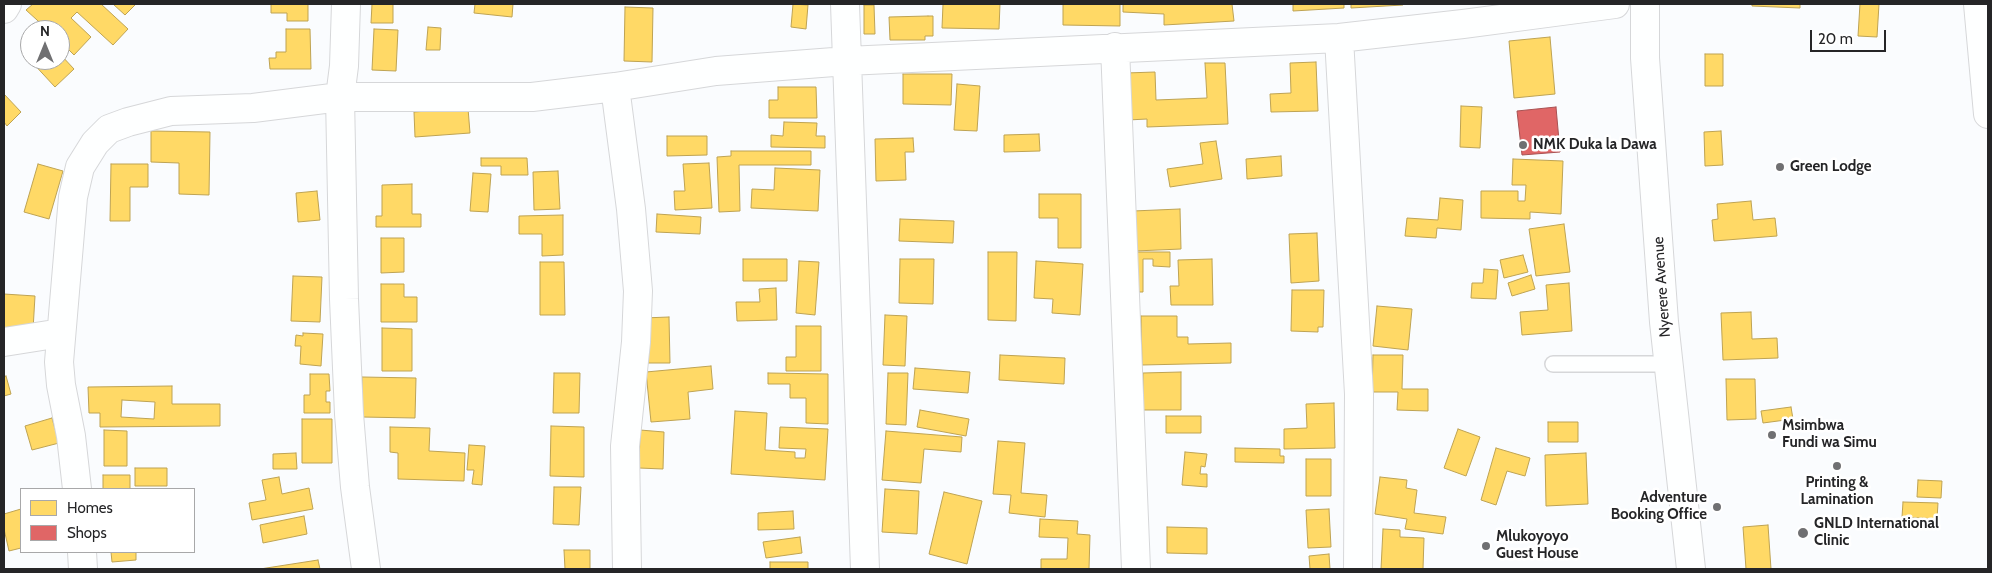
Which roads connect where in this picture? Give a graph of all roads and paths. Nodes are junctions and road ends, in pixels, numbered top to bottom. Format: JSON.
{"nodes":[{"id":1,"x":7,"y":4,"type":"edge"},
{"id":2,"x":346,"y":4,"type":"edge"},
{"id":3,"x":845,"y":4,"type":"edge"},
{"id":4,"x":1615,"y":4,"type":"edge"},
{"id":5,"x":1645,"y":4,"type":"edge"},
{"id":6,"x":1978,"y":4,"type":"edge"},
{"id":7,"x":4,"y":9,"type":"edge"},
{"id":8,"x":1339,"y":38,"type":"junction"},
{"id":9,"x":1114,"y":47,"type":"junction"},
{"id":10,"x":847,"y":61,"type":"junction"},
{"id":11,"x":614,"y":87,"type":"junction"},
{"id":12,"x":340,"y":97,"type":"junction"},
{"id":13,"x":1988,"y":114,"type":"edge"},
{"id":14,"x":61,"y":333,"type":"junction"},
{"id":15,"x":4,"y":342,"type":"edge"},
{"id":16,"x":1552,"y":364,"type":"dead end"},
{"id":17,"x":1669,"y":364,"type":"junction"},
{"id":18,"x":77,"y":488,"type":"edge"},
{"id":19,"x":82,"y":553,"type":"edge"},
{"id":20,"x":83,"y":569,"type":"edge"},
{"id":21,"x":366,"y":569,"type":"edge"},
{"id":22,"x":627,"y":569,"type":"edge"},
{"id":23,"x":865,"y":569,"type":"edge"},
{"id":24,"x":1136,"y":569,"type":"edge"},
{"id":25,"x":1358,"y":569,"type":"edge"},
{"id":26,"x":1691,"y":569,"type":"edge"}],
"edges":[{"from":1,"to":7,"type":"street"},
{"from":2,"to":12,"type":"street"},
{"from":3,"to":10,"type":"street"},
{"from":4,"to":8,"type":"street"},
{"from":5,"to":17,"type":"street","name":"Nyerere Avenue"},
{"from":6,"to":13,"type":"street"},
{"from":8,"to":9,"type":"street"},
{"from":8,"to":25,"type":"street"},
{"from":9,"to":10,"type":"street"},
{"from":9,"to":24,"type":"street"},
{"from":10,"to":11,"type":"street"},
{"from":10,"to":23,"type":"street"},
{"from":11,"to":12,"type":"street"},
{"from":11,"to":22,"type":"street"},
{"from":12,"to":14,"type":"street"},
{"from":12,"to":21,"type":"street"},
{"from":14,"to":15,"type":"street"},
{"from":14,"to":18,"type":"street"},
{"from":16,"to":17,"type":"lane"},
{"from":17,"to":26,"type":"street","name":"Nyerere Avenue"},
{"from":19,"to":20,"type":"street"}]}
